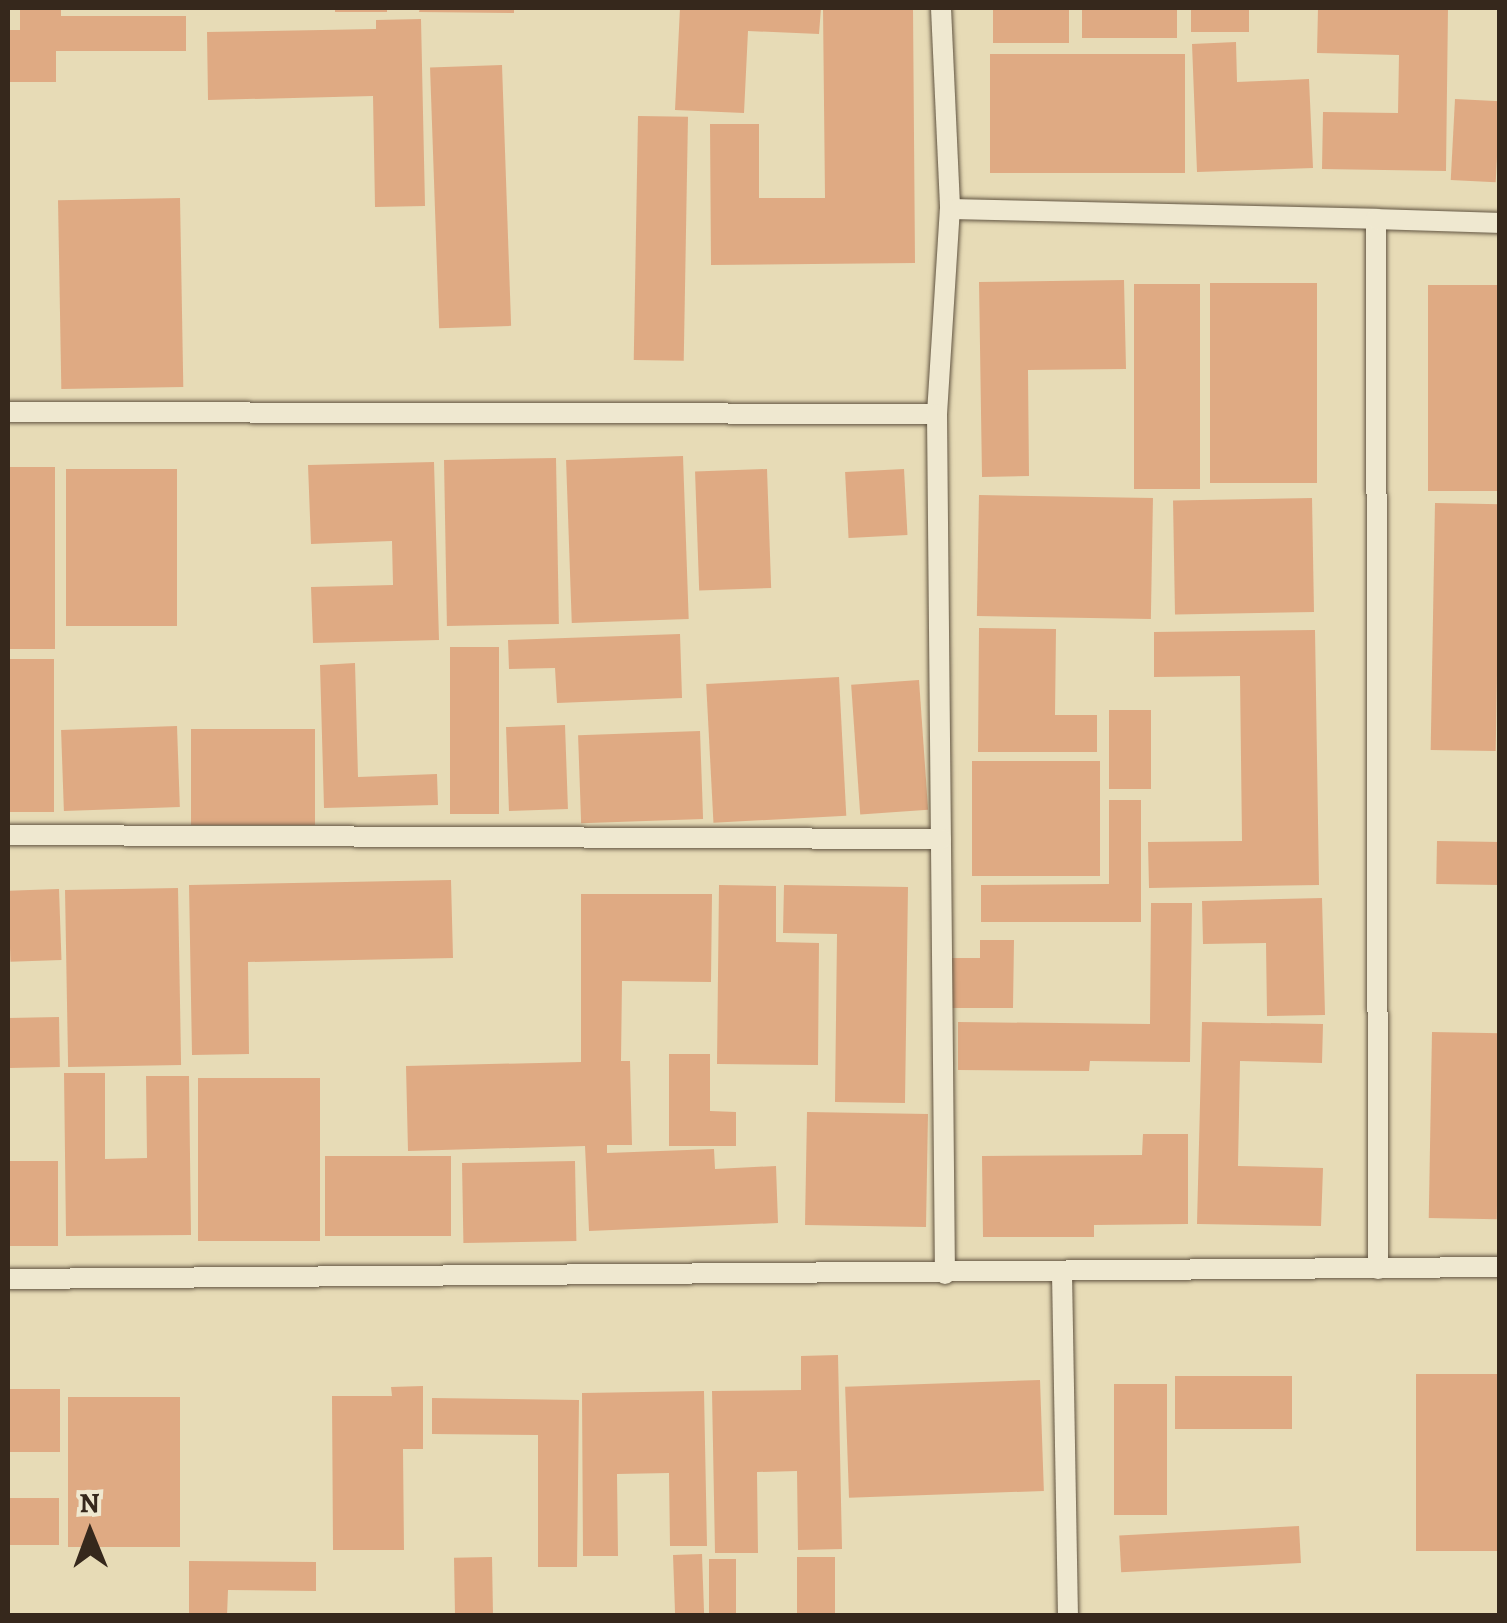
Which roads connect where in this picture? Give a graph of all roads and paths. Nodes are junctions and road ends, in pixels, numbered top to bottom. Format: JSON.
{"nodes":[{"id":1,"x":942,"y":8,"type":"edge"},
{"id":2,"x":950,"y":209,"type":"junction"},
{"id":3,"x":1376,"y":218,"type":"junction"},
{"id":4,"x":1500,"y":222,"type":"edge"},
{"id":5,"x":8,"y":412,"type":"edge"},
{"id":6,"x":937,"y":414,"type":"junction"},
{"id":7,"x":8,"y":834,"type":"edge"},
{"id":8,"x":942,"y":839,"type":"junction"},
{"id":9,"x":1500,"y":1266,"type":"edge"},
{"id":10,"x":1378,"y":1269,"type":"junction"},
{"id":11,"x":1062,"y":1272,"type":"junction"},
{"id":12,"x":945,"y":1274,"type":"junction"},
{"id":13,"x":8,"y":1279,"type":"edge"},
{"id":14,"x":1068,"y":1616,"type":"edge"}],
"edges":[{"from":1,"to":2,"type":"lane"},
{"from":2,"to":3,"type":"lane"},
{"from":2,"to":6,"type":"lane"},
{"from":3,"to":4,"type":"lane"},
{"from":3,"to":10,"type":"lane"},
{"from":5,"to":6,"type":"lane"},
{"from":6,"to":8,"type":"lane"},
{"from":7,"to":8,"type":"lane"},
{"from":8,"to":12,"type":"lane"},
{"from":9,"to":10,"type":"lane"},
{"from":10,"to":11,"type":"lane"},
{"from":11,"to":12,"type":"lane"},
{"from":11,"to":14,"type":"lane"},
{"from":12,"to":13,"type":"lane"}]}
